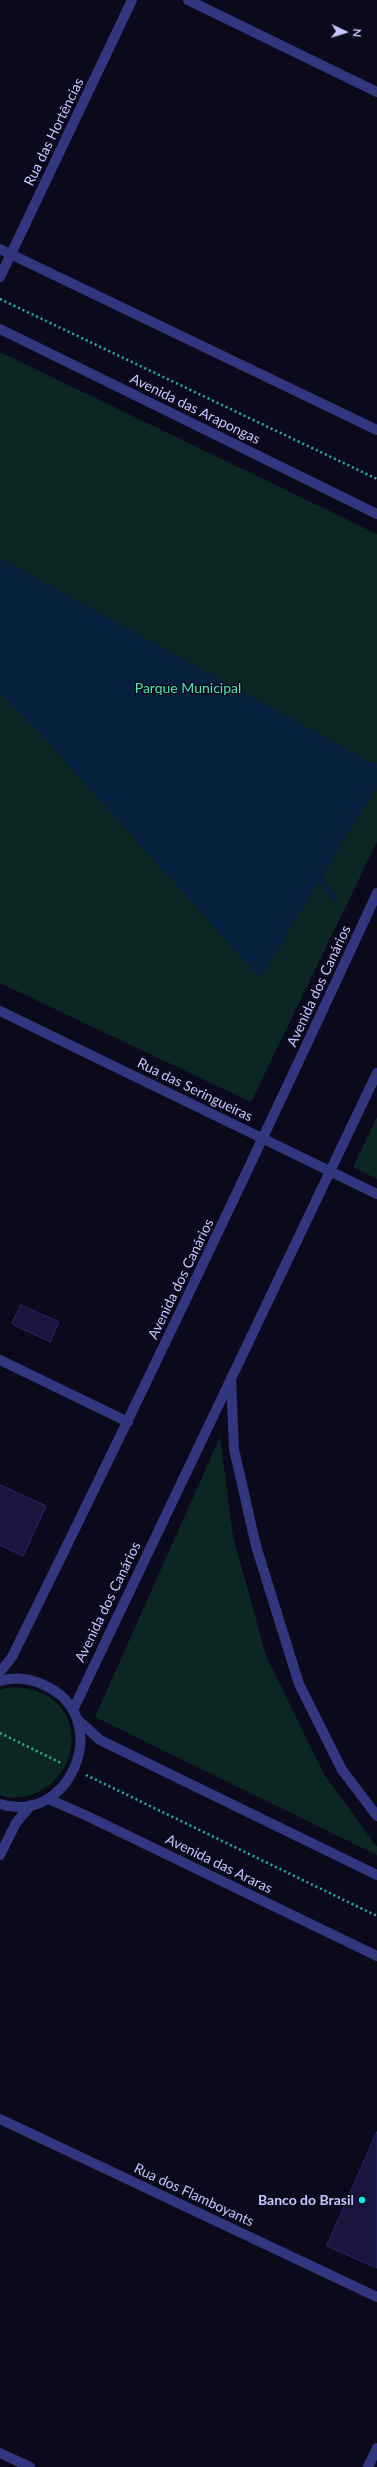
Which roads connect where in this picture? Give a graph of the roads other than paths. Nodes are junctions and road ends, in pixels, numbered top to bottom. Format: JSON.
{"nodes":[{"id":1,"x":132,"y":0,"type":"edge"},
{"id":2,"x":188,"y":0,"type":"edge"},
{"id":3,"x":377,"y":92,"type":"edge"},
{"id":4,"x":0,"y":249,"type":"edge"},
{"id":5,"x":11,"y":254,"type":"junction"},
{"id":6,"x":0,"y":277,"type":"edge"},
{"id":7,"x":0,"y":329,"type":"edge"},
{"id":8,"x":377,"y":430,"type":"edge"},
{"id":9,"x":377,"y":514,"type":"edge"},
{"id":10,"x":377,"y":893,"type":"edge"},
{"id":11,"x":0,"y":1011,"type":"edge"},
{"id":12,"x":377,"y":1073,"type":"edge"},
{"id":13,"x":263,"y":1139,"type":"junction"},
{"id":14,"x":330,"y":1173,"type":"junction"},
{"id":15,"x":377,"y":1194,"type":"edge"},
{"id":16,"x":0,"y":1360,"type":"edge"},
{"id":17,"x":231,"y":1379,"type":"junction"},
{"id":18,"x":128,"y":1422,"type":"junction"},
{"id":19,"x":0,"y":1672,"type":"edge"},
{"id":20,"x":0,"y":1681,"type":"edge"},
{"id":21,"x":75,"y":1715,"type":"junction"},
{"id":22,"x":48,"y":1799,"type":"junction"},
{"id":23,"x":0,"y":1804,"type":"edge"},
{"id":24,"x":31,"y":1805,"type":"junction"},
{"id":25,"x":377,"y":1816,"type":"edge"},
{"id":26,"x":0,"y":1855,"type":"edge"},
{"id":27,"x":377,"y":1875,"type":"edge"},
{"id":28,"x":377,"y":1956,"type":"edge"},
{"id":29,"x":0,"y":2119,"type":"edge"},
{"id":30,"x":377,"y":2297,"type":"edge"},
{"id":31,"x":377,"y":2448,"type":"edge"},
{"id":32,"x":0,"y":2453,"type":"edge"},
{"id":33,"x":30,"y":2467,"type":"edge"},
{"id":34,"x":368,"y":2467,"type":"edge"}],
"edges":[{"from":1,"to":5,"type":"street","name":"Rua das Hortências"},
{"from":2,"to":3,"type":"street"},
{"from":4,"to":5,"type":"street"},
{"from":5,"to":6,"type":"street","name":"Rua das Hortências"},
{"from":5,"to":8,"type":"street"},
{"from":7,"to":9,"type":"street","name":"Avenida das Arapongas"},
{"from":10,"to":13,"type":"street","name":"Avenida dos Canários"},
{"from":11,"to":13,"type":"street","name":"Rua das Seringueiras"},
{"from":12,"to":14,"type":"street","name":"Avenida dos Canários"},
{"from":13,"to":14,"type":"street","name":"Rua das Seringueiras"},
{"from":13,"to":18,"type":"street","name":"Avenida dos Canários"},
{"from":14,"to":15,"type":"street","name":"Rua das Seringueiras"},
{"from":14,"to":17,"type":"street","name":"Avenida dos Canários"},
{"from":16,"to":18,"type":"street"},
{"from":17,"to":21,"type":"street","name":"Avenida dos Canários"},
{"from":17,"to":25,"type":"street"},
{"from":18,"to":19,"type":"street","name":"Avenida dos Canários"},
{"from":20,"to":21,"type":"street"},
{"from":21,"to":22,"type":"street"},
{"from":21,"to":27,"type":"street"},
{"from":22,"to":24,"type":"street"},
{"from":22,"to":28,"type":"street","name":"Avenida das Araras"},
{"from":23,"to":24,"type":"street"},
{"from":24,"to":26,"type":"street"},
{"from":29,"to":30,"type":"street","name":"Rua dos Flamboyants"},
{"from":31,"to":34,"type":"street"},
{"from":32,"to":33,"type":"street"}]}
